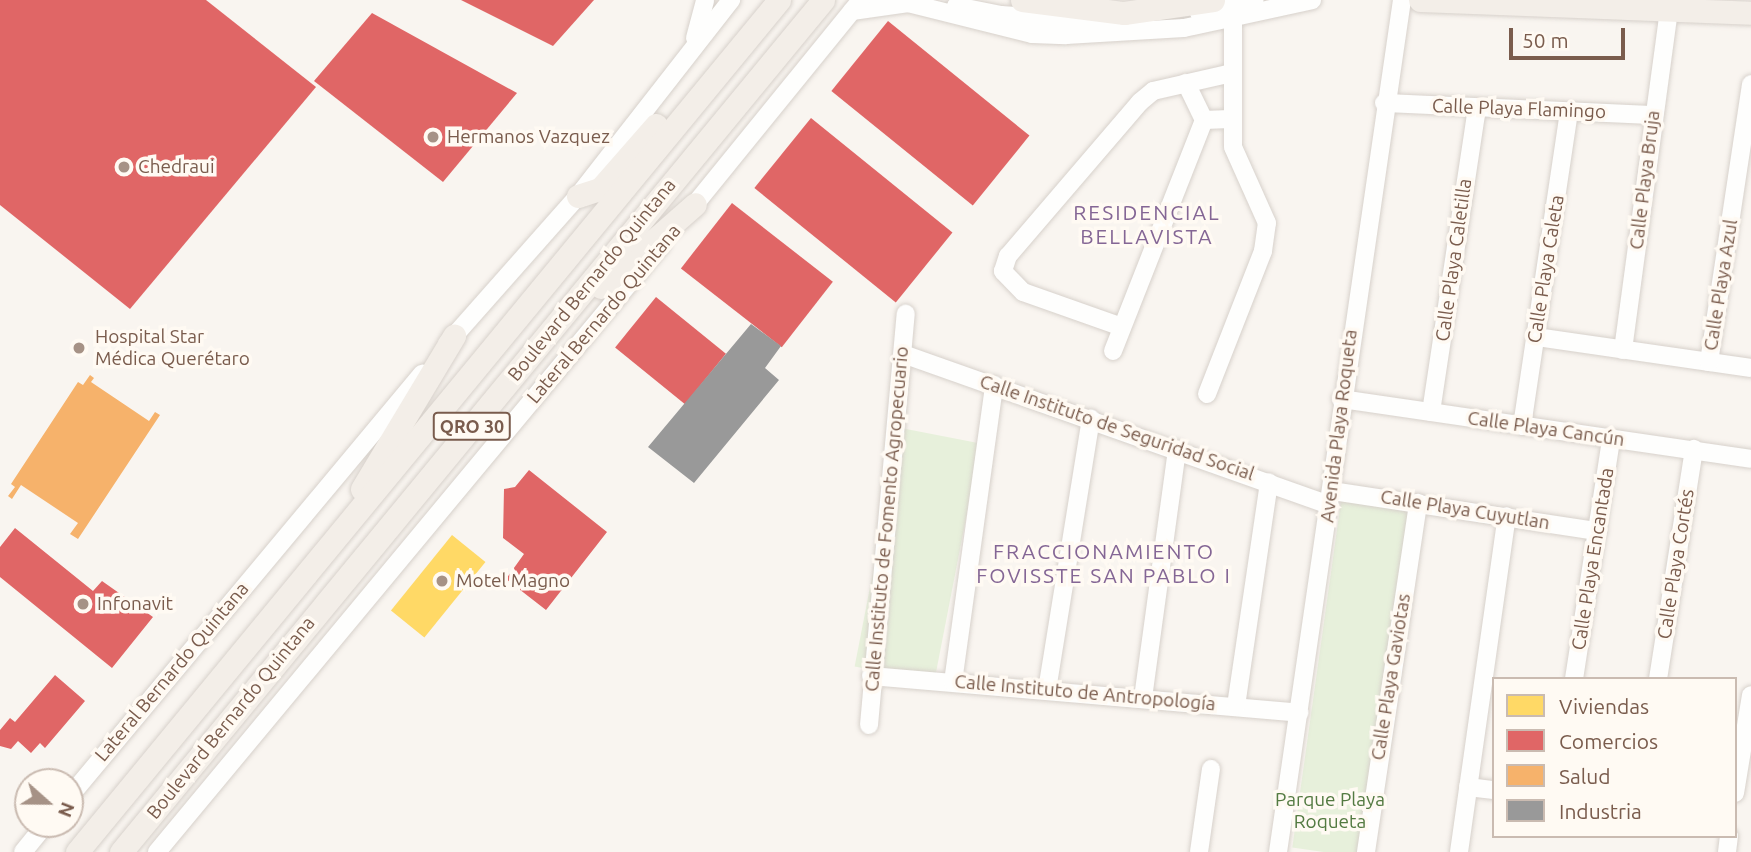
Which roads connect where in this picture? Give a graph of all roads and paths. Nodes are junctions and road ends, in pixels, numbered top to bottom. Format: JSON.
{"nodes":[{"id":1,"x":705,"y":0,"type":"edge"},
{"id":2,"x":731,"y":0,"type":"edge"},
{"id":3,"x":779,"y":0,"type":"edge"},
{"id":4,"x":823,"y":0,"type":"edge"},
{"id":5,"x":937,"y":0,"type":"edge"},
{"id":6,"x":1023,"y":0,"type":"edge"},
{"id":7,"x":1213,"y":0,"type":"edge"},
{"id":8,"x":1254,"y":0,"type":"edge"},
{"id":9,"x":1312,"y":0,"type":"edge"},
{"id":10,"x":1402,"y":0,"type":"edge"},
{"id":11,"x":1420,"y":0,"type":"edge"},
{"id":12,"x":857,"y":6,"type":"edge"},
{"id":13,"x":1669,"y":10,"type":"junction"},
{"id":14,"x":1751,"y":13,"type":"edge"},
{"id":15,"x":1233,"y":18,"type":"junction"},
{"id":16,"x":747,"y":39,"type":"junction"},
{"id":17,"x":694,"y":41,"type":"junction"},
{"id":18,"x":1232,"y":73,"type":"junction"},
{"id":19,"x":1186,"y":83,"type":"junction"},
{"id":20,"x":1751,"y":84,"type":"edge"},
{"id":21,"x":1384,"y":103,"type":"junction"},
{"id":22,"x":1477,"y":107,"type":"junction"},
{"id":23,"x":1569,"y":111,"type":"junction"},
{"id":24,"x":1653,"y":115,"type":"junction"},
{"id":25,"x":1230,"y":119,"type":"junction"},
{"id":26,"x":1204,"y":120,"type":"junction"},
{"id":27,"x":578,"y":196,"type":"junction"},
{"id":28,"x":695,"y":204,"type":"junction"},
{"id":29,"x":906,"y":314,"type":"dead end"},
{"id":30,"x":1122,"y":327,"type":"junction"},
{"id":31,"x":546,"y":335,"type":"junction"},
{"id":32,"x":454,"y":336,"type":"junction"},
{"id":33,"x":1536,"y":337,"type":"junction"},
{"id":34,"x":1623,"y":350,"type":"junction"},
{"id":35,"x":1113,"y":351,"type":"dead end"},
{"id":36,"x":903,"y":354,"type":"junction"},
{"id":37,"x":1709,"y":362,"type":"junction"},
{"id":38,"x":1751,"y":368,"type":"edge"},
{"id":39,"x":994,"y":386,"type":"junction"},
{"id":40,"x":1207,"y":394,"type":"dead end"},
{"id":41,"x":1340,"y":399,"type":"junction"},
{"id":42,"x":1432,"y":412,"type":"junction"},
{"id":43,"x":1091,"y":419,"type":"junction"},
{"id":44,"x":1522,"y":426,"type":"junction"},
{"id":45,"x":1611,"y":439,"type":"junction"},
{"id":46,"x":1177,"y":449,"type":"junction"},
{"id":47,"x":1694,"y":450,"type":"junction"},
{"id":48,"x":1751,"y":459,"type":"edge"},
{"id":49,"x":1269,"y":482,"type":"junction"},
{"id":50,"x":1331,"y":498,"type":"junction"},
{"id":51,"x":1418,"y":503,"type":"junction"},
{"id":52,"x":1507,"y":516,"type":"junction"},
{"id":53,"x":1598,"y":531,"type":"junction"},
{"id":54,"x":321,"y":556,"type":"junction"},
{"id":55,"x":871,"y":676,"type":"junction"},
{"id":56,"x":1574,"y":677,"type":"edge"},
{"id":57,"x":1658,"y":677,"type":"edge"},
{"id":58,"x":953,"y":682,"type":"junction"},
{"id":59,"x":1047,"y":690,"type":"junction"},
{"id":60,"x":1751,"y":695,"type":"edge"},
{"id":61,"x":1143,"y":698,"type":"junction"},
{"id":62,"x":1236,"y":706,"type":"junction"},
{"id":63,"x":1299,"y":713,"type":"junction"},
{"id":64,"x":869,"y":725,"type":"dead end"},
{"id":65,"x":1211,"y":769,"type":"dead end"},
{"id":66,"x":84,"y":779,"type":"edge"},
{"id":67,"x":1737,"y":781,"type":"edge"},
{"id":68,"x":1468,"y":787,"type":"junction"},
{"id":69,"x":1492,"y":790,"type":"edge"},
{"id":70,"x":34,"y":838,"type":"edge"},
{"id":71,"x":23,"y":852,"type":"edge"},
{"id":72,"x":77,"y":852,"type":"edge"},
{"id":73,"x":121,"y":852,"type":"edge"},
{"id":74,"x":157,"y":852,"type":"edge"},
{"id":75,"x":1199,"y":852,"type":"edge"},
{"id":76,"x":1278,"y":852,"type":"edge"},
{"id":77,"x":1366,"y":852,"type":"edge"},
{"id":78,"x":1459,"y":852,"type":"edge"}],
"edges":[{"from":1,"to":17,"type":"street"},
{"from":2,"to":17,"type":"street","name":"Lateral Bernardo Quintana"},
{"from":3,"to":16,"type":"main road","name":"Boulevard Bernardo Quintana","number":"QRO 30"},
{"from":4,"to":31,"type":"main road","name":"Boulevard Bernardo Quintana","number":"QRO 30"},
{"from":5,"to":8,"type":"street"},
{"from":6,"to":7,"type":"main road"},
{"from":9,"to":15,"type":"street"},
{"from":10,"to":21,"type":"street","name":"Avenida Playa Roqueta"},
{"from":11,"to":13,"type":"main road"},
{"from":12,"to":15,"type":"street"},
{"from":12,"to":28,"type":"street","name":"Lateral Bernardo Quintana"},
{"from":13,"to":14,"type":"main road"},
{"from":13,"to":24,"type":"street","name":"Calle Playa Bruja"},
{"from":15,"to":18,"type":"street"},
{"from":16,"to":27,"type":"main road"},
{"from":16,"to":54,"type":"main road","name":"Boulevard Bernardo Quintana","number":"QRO 30"},
{"from":17,"to":27,"type":"street","name":"Lateral Bernardo Quintana"},
{"from":18,"to":19,"type":"street"},
{"from":18,"to":25,"type":"street"},
{"from":19,"to":26,"type":"street"},
{"from":19,"to":30,"type":"street"},
{"from":20,"to":37,"type":"street","name":"Calle Playa Azul"},
{"from":21,"to":22,"type":"street","name":"Calle Playa Flamingo"},
{"from":21,"to":41,"type":"street","name":"Avenida Playa Roqueta"},
{"from":22,"to":23,"type":"street","name":"Calle Playa Flamingo"},
{"from":22,"to":42,"type":"street","name":"Calle Playa Caletilla"},
{"from":23,"to":24,"type":"street","name":"Calle Playa Flamingo"},
{"from":23,"to":33,"type":"street","name":"Calle Playa Caleta"},
{"from":24,"to":34,"type":"street","name":"Calle Playa Bruja"},
{"from":25,"to":26,"type":"street"},
{"from":25,"to":40,"type":"street"},
{"from":26,"to":30,"type":"street"},
{"from":27,"to":32,"type":"street","name":"Lateral Bernardo Quintana"},
{"from":28,"to":31,"type":"main road"},
{"from":28,"to":74,"type":"street","name":"Lateral Bernardo Quintana"},
{"from":29,"to":36,"type":"street","name":"Calle Instituto de Fomento Agropecuario"},
{"from":30,"to":35,"type":"street"},
{"from":31,"to":73,"type":"main road","name":"Boulevard Bernardo Quintana","number":"QRO 30"},
{"from":32,"to":54,"type":"main road"},
{"from":32,"to":66,"type":"street","name":"Lateral Bernardo Quintana"},
{"from":33,"to":34,"type":"street"},
{"from":33,"to":44,"type":"street","name":"Calle Playa Caleta"},
{"from":34,"to":37,"type":"street"},
{"from":36,"to":39,"type":"street","name":"Calle Instituto de Seguridad Social"},
{"from":36,"to":55,"type":"street","name":"Calle Instituto de Fomento Agropecuario"},
{"from":37,"to":38,"type":"street"},
{"from":39,"to":43,"type":"street","name":"Calle Instituto de Seguridad Social"},
{"from":39,"to":58,"type":"street"},
{"from":41,"to":42,"type":"street","name":"Calle Playa Cancún"},
{"from":41,"to":50,"type":"street","name":"Avenida Playa Roqueta"},
{"from":42,"to":44,"type":"street","name":"Calle Playa Cancún"},
{"from":43,"to":46,"type":"street","name":"Calle Instituto de Seguridad Social"},
{"from":43,"to":59,"type":"street"},
{"from":44,"to":45,"type":"street","name":"Calle Playa Cancún"},
{"from":45,"to":47,"type":"street","name":"Calle Playa Cancún"},
{"from":45,"to":53,"type":"street","name":"Calle Playa Encantada"},
{"from":46,"to":49,"type":"street","name":"Calle Instituto de Seguridad Social"},
{"from":46,"to":61,"type":"street"},
{"from":47,"to":48,"type":"street","name":"Calle Playa Cancún"},
{"from":47,"to":57,"type":"street","name":"Calle Playa Cortés"},
{"from":49,"to":50,"type":"street","name":"Calle Instituto de Seguridad Social"},
{"from":49,"to":62,"type":"street"},
{"from":50,"to":51,"type":"street","name":"Calle Playa Cuyutlan"},
{"from":50,"to":63,"type":"street","name":"Avenida Playa Roqueta"},
{"from":51,"to":52,"type":"street","name":"Calle Playa Cuyutlan"},
{"from":51,"to":77,"type":"street","name":"Calle Playa Gaviotas"},
{"from":52,"to":53,"type":"street","name":"Calle Playa Cuyutlan"},
{"from":52,"to":68,"type":"street"},
{"from":53,"to":56,"type":"street","name":"Calle Playa Encantada"},
{"from":54,"to":72,"type":"main road","name":"Boulevard Bernardo Quintana","number":"QRO 30"},
{"from":55,"to":58,"type":"street","name":"Calle Instituto de Antropología"},
{"from":55,"to":64,"type":"street","name":"Calle Instituto de Fomento Agropecuario"},
{"from":58,"to":59,"type":"street","name":"Calle Instituto de Antropología"},
{"from":59,"to":61,"type":"street","name":"Calle Instituto de Antropología"},
{"from":60,"to":67,"type":"street"},
{"from":61,"to":62,"type":"street","name":"Calle Instituto de Antropología"},
{"from":62,"to":63,"type":"street","name":"Calle Instituto de Antropología"},
{"from":63,"to":76,"type":"street","name":"Avenida Playa Roqueta"},
{"from":65,"to":75,"type":"street"},
{"from":68,"to":69,"type":"street"},
{"from":68,"to":78,"type":"street"},
{"from":70,"to":71,"type":"street"}]}
